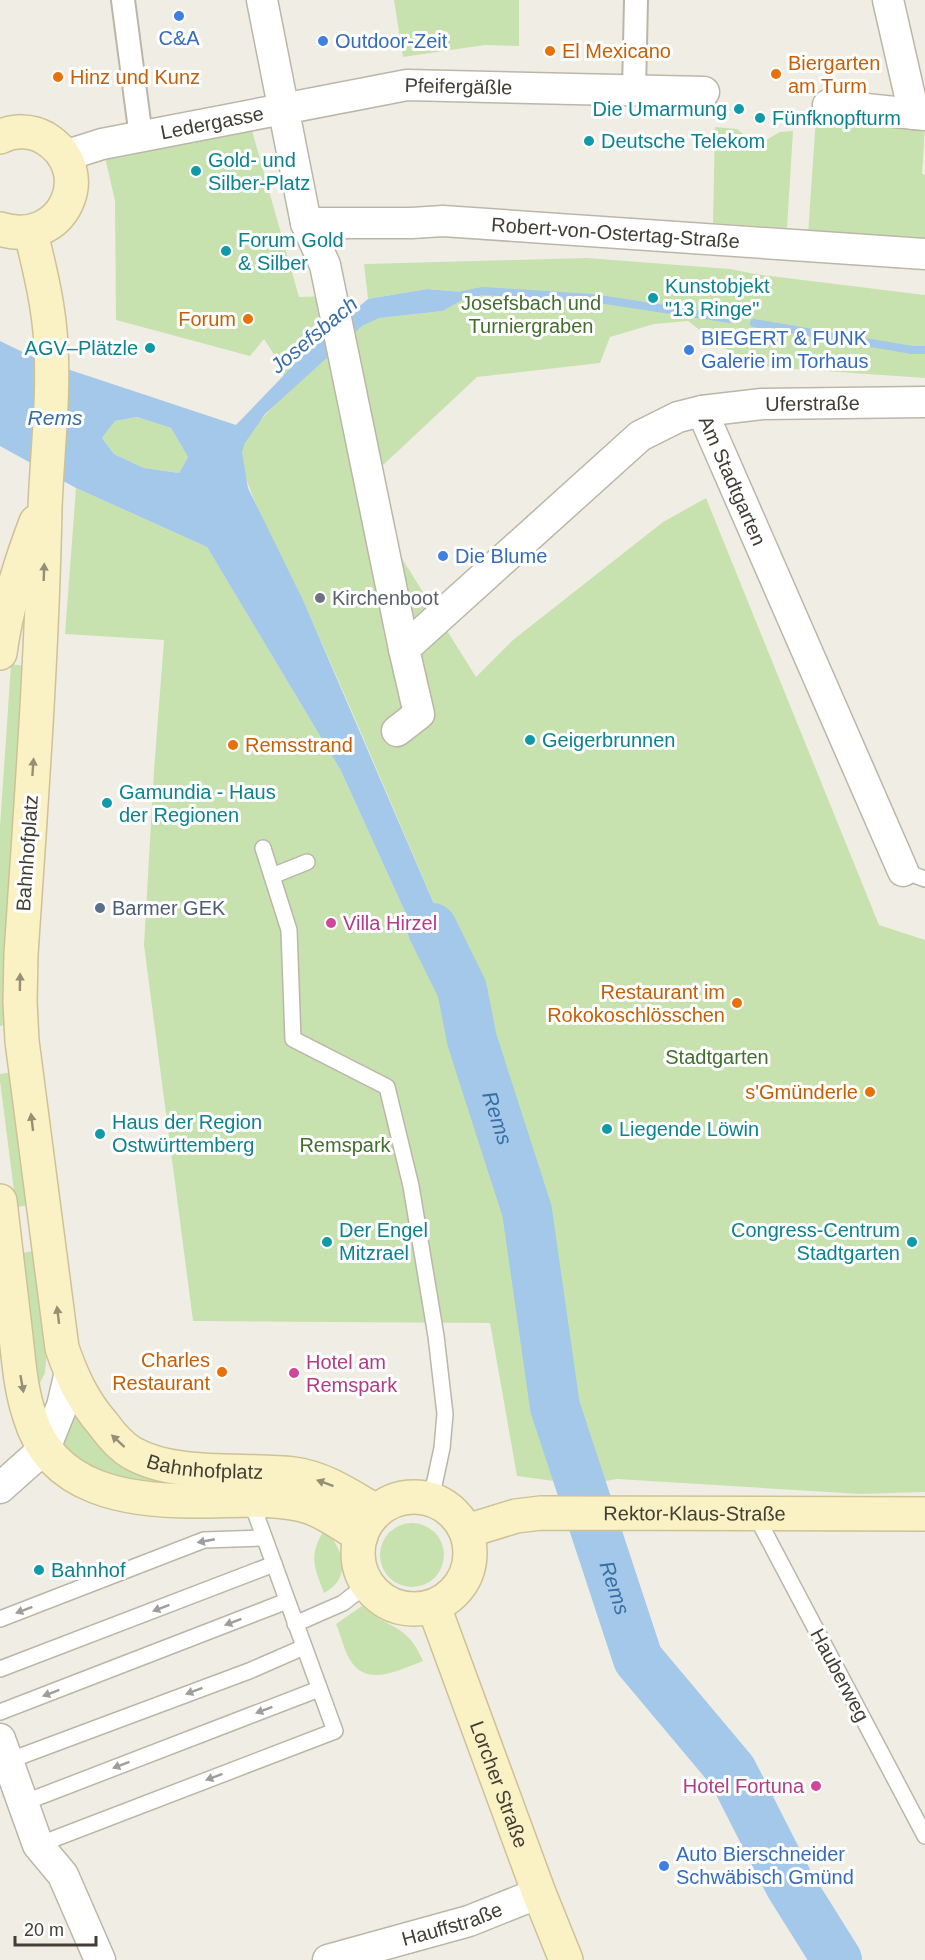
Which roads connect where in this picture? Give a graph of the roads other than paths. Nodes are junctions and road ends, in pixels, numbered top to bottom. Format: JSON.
{"nodes":[{"id":1,"x":123,"y":0,"type":"edge"},
{"id":2,"x":262,"y":0,"type":"edge"},
{"id":3,"x":636,"y":0,"type":"edge"},
{"id":4,"x":888,"y":0,"type":"edge"},
{"id":5,"x":634,"y":90,"type":"junction"},
{"id":6,"x":704,"y":92,"type":"dead end"},
{"id":7,"x":828,"y":105,"type":"dead end"},
{"id":8,"x":284,"y":110,"type":"junction"},
{"id":9,"x":920,"y":115,"type":"edge"},
{"id":10,"x":0,"y":137,"type":"edge"},
{"id":11,"x":141,"y":137,"type":"junction"},
{"id":12,"x":64,"y":156,"type":"junction"},
{"id":13,"x":306,"y":223,"type":"junction"},
{"id":14,"x":16,"y":231,"type":"edge"},
{"id":15,"x":925,"y":254,"type":"edge"},
{"id":16,"x":925,"y":403,"type":"edge"},
{"id":17,"x":702,"y":411,"type":"junction"},
{"id":18,"x":46,"y":495,"type":"junction"},
{"id":19,"x":404,"y":649,"type":"junction"},
{"id":20,"x":0,"y":653,"type":"edge"},
{"id":21,"x":397,"y":730,"type":"dead end"},
{"id":22,"x":263,"y":848,"type":"dead end"},
{"id":23,"x":307,"y":862,"type":"dead end"},
{"id":24,"x":914,"y":875,"type":"edge"},
{"id":25,"x":272,"y":876,"type":"junction"},
{"id":26,"x":0,"y":1201,"type":"edge"},
{"id":27,"x":70,"y":1372,"type":"junction"},
{"id":28,"x":45,"y":1449,"type":"junction"},
{"id":29,"x":0,"y":1488,"type":"edge"},
{"id":30,"x":430,"y":1499,"type":"junction"},
{"id":31,"x":251,"y":1501,"type":"junction"},
{"id":32,"x":755,"y":1514,"type":"junction"},
{"id":33,"x":925,"y":1514,"type":"edge"},
{"id":34,"x":368,"y":1523,"type":"junction"},
{"id":35,"x":467,"y":1531,"type":"junction"},
{"id":36,"x":264,"y":1538,"type":"junction"},
{"id":37,"x":274,"y":1564,"type":"junction"},
{"id":38,"x":367,"y":1584,"type":"junction"},
{"id":39,"x":287,"y":1601,"type":"junction"},
{"id":40,"x":434,"y":1607,"type":"junction"},
{"id":41,"x":0,"y":1619,"type":"edge"},
{"id":42,"x":295,"y":1624,"type":"junction"},
{"id":43,"x":304,"y":1647,"type":"junction"},
{"id":44,"x":0,"y":1669,"type":"edge"},
{"id":45,"x":319,"y":1689,"type":"junction"},
{"id":46,"x":0,"y":1712,"type":"edge"},
{"id":47,"x":4,"y":1750,"type":"edge"},
{"id":48,"x":22,"y":1803,"type":"junction"},
{"id":49,"x":925,"y":1836,"type":"edge"},
{"id":50,"x":38,"y":1845,"type":"junction"},
{"id":51,"x":539,"y":1893,"type":"junction"},
{"id":52,"x":100,"y":1960,"type":"edge"},
{"id":53,"x":328,"y":1960,"type":"edge"},
{"id":54,"x":566,"y":1960,"type":"edge"}],
"edges":[{"from":1,"to":11,"type":"street","name":"Ledergasse"},
{"from":2,"to":8,"type":"street","name":"Ledergasse"},
{"from":3,"to":5,"type":"street"},
{"from":4,"to":9,"type":"street"},
{"from":5,"to":6,"type":"street","name":"Pfeifergäßle"},
{"from":5,"to":8,"type":"street","name":"Pfeifergäßle"},
{"from":7,"to":9,"type":"street"},
{"from":8,"to":11,"type":"street","name":"Ledergasse"},
{"from":8,"to":13,"type":"street","name":"Ledergasse"},
{"from":10,"to":12,"type":"main road"},
{"from":11,"to":12,"type":"street","name":"Ledergasse"},
{"from":12,"to":14,"type":"main road"},
{"from":13,"to":15,"type":"street","name":"Robert-von-Ostertag-Straße"},
{"from":13,"to":19,"type":"street","name":"Ledergasse"},
{"from":14,"to":18,"type":"main road"},
{"from":16,"to":17,"type":"street","name":"Uferstraße"},
{"from":17,"to":19,"type":"street","name":"Am Stadtgarten"},
{"from":17,"to":24,"type":"street","name":"Am Stadtgarten"},
{"from":18,"to":20,"type":"main road"},
{"from":27,"to":18,"type":"main road","name":"Bahnhofplatz","one_way":true},
{"from":19,"to":21,"type":"street"},
{"from":22,"to":25,"type":"lane"},
{"from":23,"to":25,"type":"lane"},
{"from":25,"to":30,"type":"lane"},
{"from":26,"to":28,"type":"main road","name":"Bahnhofplatz","one_way":true},
{"from":27,"to":28,"type":"street","name":"Bahnhofplatz"},
{"from":34,"to":27,"type":"main road","name":"Bahnhofplatz","one_way":true},
{"from":28,"to":29,"type":"street"},
{"from":28,"to":31,"type":"main road","name":"Bahnhofplatz"},
{"from":30,"to":34,"type":"main road"},
{"from":30,"to":35,"type":"main road"},
{"from":31,"to":34,"type":"main road","name":"Bahnhofplatz"},
{"from":31,"to":36,"type":"lane"},
{"from":32,"to":33,"type":"main road","name":"Rektor-Klaus-Straße"},
{"from":32,"to":35,"type":"main road","name":"Rektor-Klaus-Straße"},
{"from":32,"to":49,"type":"lane","name":"Hauberweg"},
{"from":34,"to":38,"type":"main road"},
{"from":35,"to":40,"type":"main road"},
{"from":36,"to":37,"type":"lane"},
{"from":36,"to":41,"type":"lane","one_way":true},
{"from":37,"to":39,"type":"lane"},
{"from":37,"to":44,"type":"lane","one_way":true},
{"from":38,"to":40,"type":"main road"},
{"from":38,"to":42,"type":"lane"},
{"from":39,"to":42,"type":"lane"},
{"from":39,"to":46,"type":"lane","one_way":true},
{"from":40,"to":51,"type":"main road","name":"Lorcher Straße"},
{"from":42,"to":43,"type":"lane"},
{"from":43,"to":45,"type":"lane"},
{"from":43,"to":47,"type":"lane","one_way":true},
{"from":45,"to":48,"type":"lane","one_way":true},
{"from":45,"to":50,"type":"lane","one_way":true},
{"from":47,"to":48,"type":"street"},
{"from":48,"to":50,"type":"street"},
{"from":50,"to":52,"type":"street"},
{"from":51,"to":53,"type":"street","name":"Hauffstraße"},
{"from":51,"to":54,"type":"main road","name":"Lorcher Straße"}]}
